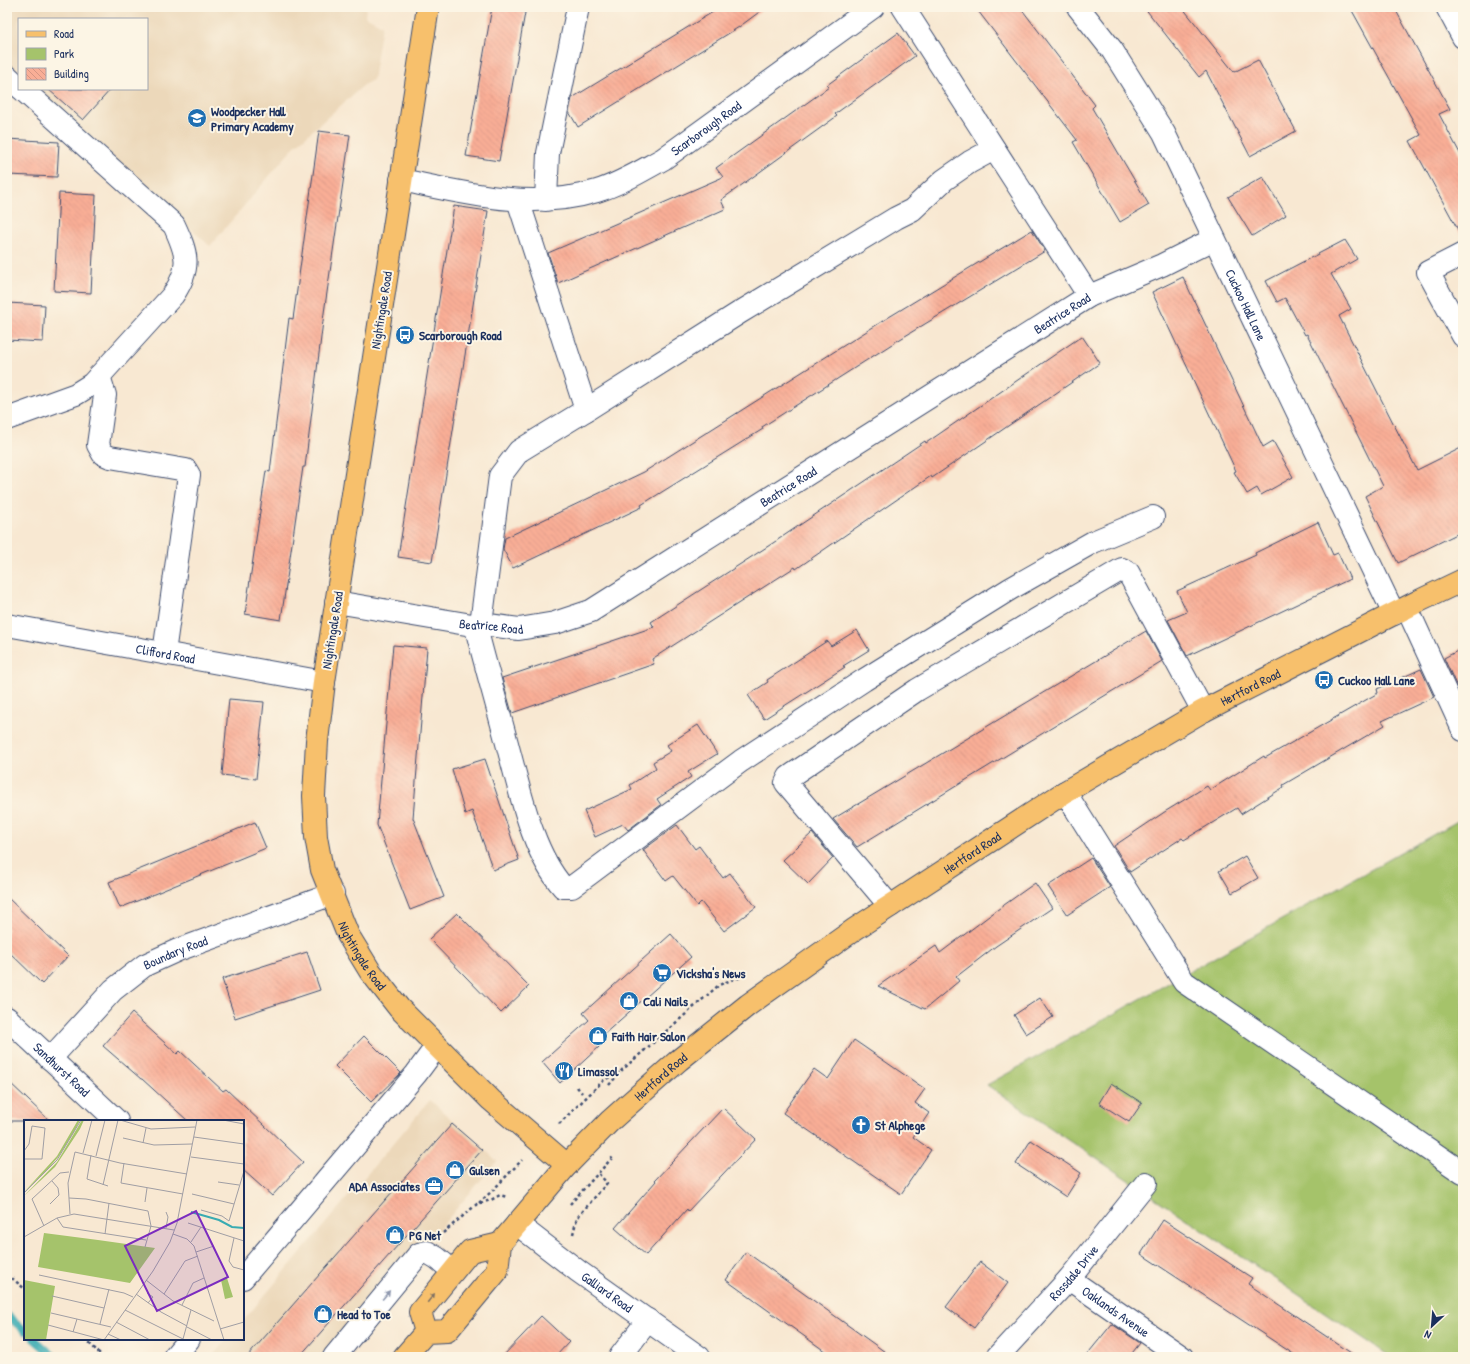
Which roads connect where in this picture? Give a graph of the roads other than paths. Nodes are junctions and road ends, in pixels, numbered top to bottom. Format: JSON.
{"nodes":[{"id":1,"x":428,"y":7,"type":"edge"},
{"id":2,"x":578,"y":7,"type":"edge"},
{"id":3,"x":873,"y":7,"type":"edge"},
{"id":4,"x":903,"y":7,"type":"edge"},
{"id":5,"x":1078,"y":7,"type":"edge"},
{"id":6,"x":1447,"y":7,"type":"edge"},
{"id":7,"x":1463,"y":37,"type":"edge"},
{"id":8,"x":7,"y":76,"type":"edge"},
{"id":9,"x":18,"y":86,"type":"edge"},
{"id":10,"x":23,"y":90,"type":"edge"},
{"id":11,"x":994,"y":149,"type":"junction"},
{"id":12,"x":401,"y":180,"type":"junction"},
{"id":13,"x":518,"y":200,"type":"junction"},
{"id":14,"x":546,"y":200,"type":"junction"},
{"id":15,"x":1214,"y":239,"type":"junction"},
{"id":16,"x":1463,"y":254,"type":"edge"},
{"id":17,"x":1089,"y":296,"type":"junction"},
{"id":18,"x":1463,"y":336,"type":"edge"},
{"id":19,"x":99,"y":376,"type":"junction"},
{"id":20,"x":586,"y":410,"type":"junction"},
{"id":21,"x":7,"y":419,"type":"edge"},
{"id":22,"x":1153,"y":517,"type":"dead end"},
{"id":23,"x":1463,"y":580,"type":"edge"},
{"id":24,"x":336,"y":602,"type":"junction"},
{"id":25,"x":1400,"y":611,"type":"junction"},
{"id":26,"x":478,"y":624,"type":"junction"},
{"id":27,"x":7,"y":625,"type":"edge"},
{"id":28,"x":164,"y":653,"type":"junction"},
{"id":29,"x":324,"y":682,"type":"junction"},
{"id":30,"x":1203,"y":712,"type":"junction"},
{"id":31,"x":1463,"y":730,"type":"edge"},
{"id":32,"x":1065,"y":792,"type":"junction"},
{"id":33,"x":332,"y":894,"type":"junction"},
{"id":34,"x":890,"y":906,"type":"junction"},
{"id":35,"x":7,"y":1018,"type":"edge"},
{"id":36,"x":436,"y":1047,"type":"junction"},
{"id":37,"x":50,"y":1059,"type":"junction"},
{"id":38,"x":116,"y":1120,"type":"edge"},
{"id":39,"x":567,"y":1165,"type":"junction"},
{"id":40,"x":1463,"y":1174,"type":"edge"},
{"id":41,"x":1146,"y":1183,"type":"dead end"},
{"id":42,"x":518,"y":1224,"type":"junction"},
{"id":43,"x":500,"y":1244,"type":"junction"},
{"id":44,"x":453,"y":1271,"type":"junction"},
{"id":45,"x":244,"y":1277,"type":"edge"},
{"id":46,"x":1069,"y":1280,"type":"junction"},
{"id":47,"x":648,"y":1320,"type":"junction"},
{"id":48,"x":426,"y":1332,"type":"junction"},
{"id":49,"x":189,"y":1340,"type":"edge"},
{"id":50,"x":174,"y":1357,"type":"edge"},
{"id":51,"x":334,"y":1357,"type":"edge"},
{"id":52,"x":404,"y":1357,"type":"edge"},
{"id":53,"x":620,"y":1357,"type":"edge"},
{"id":54,"x":699,"y":1357,"type":"edge"},
{"id":55,"x":997,"y":1357,"type":"edge"},
{"id":56,"x":1182,"y":1357,"type":"edge"}],
"edges":[{"from":1,"to":12,"type":"main road","name":"Nightingale Road"},
{"from":2,"to":14,"type":"street"},
{"from":3,"to":14,"type":"street","name":"Scarborough Road"},
{"from":4,"to":11,"type":"street"},
{"from":5,"to":15,"type":"street","name":"Cuckoo Hall Lane"},
{"from":6,"to":7,"type":"street"},
{"from":8,"to":9,"type":"street"},
{"from":10,"to":19,"type":"street"},
{"from":11,"to":17,"type":"street"},
{"from":11,"to":20,"type":"street"},
{"from":12,"to":13,"type":"street","name":"Scarborough Road"},
{"from":12,"to":24,"type":"main road","name":"Nightingale Road"},
{"from":13,"to":14,"type":"street","name":"Scarborough Road"},
{"from":13,"to":20,"type":"street"},
{"from":15,"to":17,"type":"street","name":"Beatrice Road"},
{"from":15,"to":25,"type":"street","name":"Cuckoo Hall Lane"},
{"from":16,"to":18,"type":"street"},
{"from":17,"to":26,"type":"street","name":"Beatrice Road"},
{"from":19,"to":21,"type":"street"},
{"from":19,"to":28,"type":"street"},
{"from":20,"to":26,"type":"street"},
{"from":22,"to":26,"type":"street"},
{"from":23,"to":25,"type":"main road","name":"Hertford Road"},
{"from":24,"to":26,"type":"street","name":"Beatrice Road"},
{"from":24,"to":29,"type":"main road","name":"Nightingale Road"},
{"from":25,"to":30,"type":"main road","name":"Hertford Road"},
{"from":25,"to":31,"type":"street","name":"Cuckoo Hall Lane"},
{"from":27,"to":28,"type":"street","name":"Clifford Road"},
{"from":28,"to":29,"type":"street","name":"Clifford Road"},
{"from":29,"to":33,"type":"main road","name":"Nightingale Road"},
{"from":30,"to":32,"type":"main road","name":"Hertford Road"},
{"from":30,"to":34,"type":"street"},
{"from":32,"to":34,"type":"main road","name":"Hertford Road"},
{"from":32,"to":40,"type":"street"},
{"from":33,"to":36,"type":"main road","name":"Nightingale Road"},
{"from":33,"to":37,"type":"street","name":"Boundary Road"},
{"from":34,"to":39,"type":"main road","name":"Hertford Road"},
{"from":35,"to":37,"type":"street","name":"Sandhurst Road"},
{"from":36,"to":39,"type":"main road","name":"Nightingale Road"},
{"from":36,"to":45,"type":"street"},
{"from":37,"to":38,"type":"street","name":"Sandhurst Road"},
{"from":39,"to":42,"type":"main road","name":"Hertford Road"},
{"from":41,"to":46,"type":"street","name":"Rossdale Drive"},
{"from":42,"to":43,"type":"main road","name":"Hertford Road"},
{"from":42,"to":47,"type":"street","name":"Galliard Road"},
{"from":43,"to":44,"type":"main road"},
{"from":43,"to":48,"type":"main road"},
{"from":48,"to":44,"type":"main road","one_way":true},
{"from":51,"to":44,"type":"street","one_way":true},
{"from":46,"to":55,"type":"street","name":"Rossdale Drive"},
{"from":46,"to":56,"type":"street","name":"Oaklands Avenue"},
{"from":47,"to":53,"type":"street"},
{"from":47,"to":54,"type":"street","name":"Galliard Road"},
{"from":48,"to":52,"type":"main road"},
{"from":49,"to":50,"type":"street"}]}
